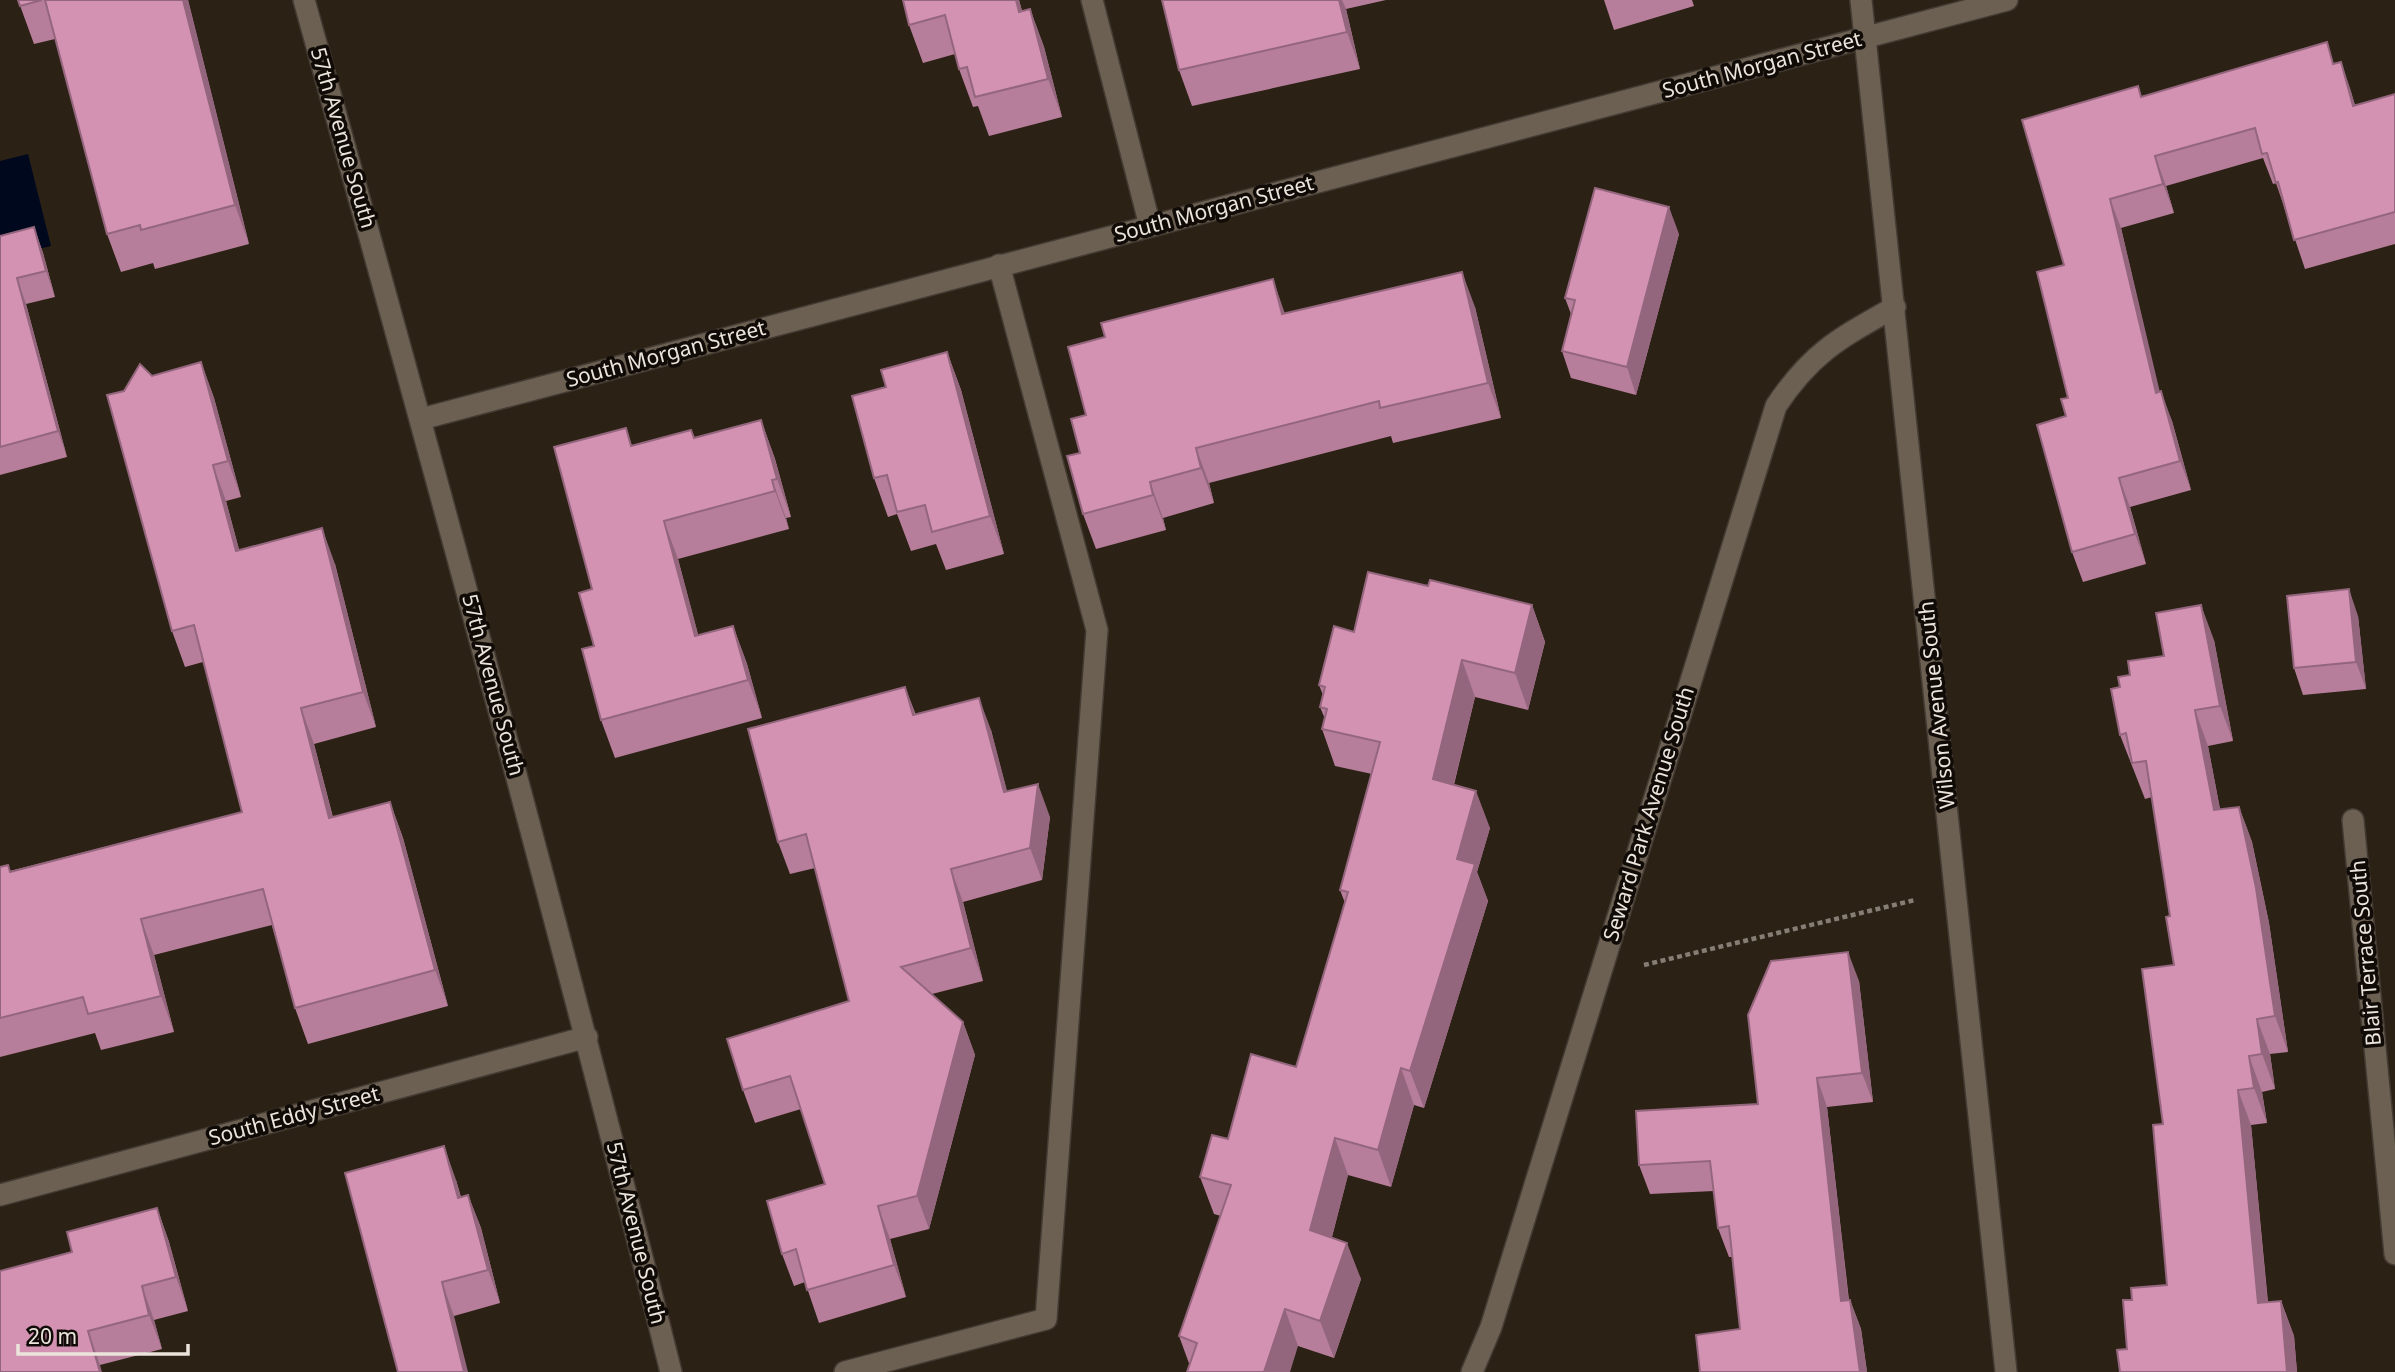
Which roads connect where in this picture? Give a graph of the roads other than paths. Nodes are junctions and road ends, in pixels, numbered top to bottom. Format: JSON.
{"nodes":[{"id":1,"x":304,"y":0,"type":"edge"},
{"id":2,"x":1092,"y":0,"type":"edge"},
{"id":3,"x":1861,"y":0,"type":"edge"},
{"id":4,"x":2007,"y":0,"type":"edge"},
{"id":5,"x":1866,"y":38,"type":"junction"},
{"id":6,"x":1150,"y":226,"type":"junction"},
{"id":7,"x":999,"y":265,"type":"junction"},
{"id":8,"x":1895,"y":307,"type":"junction"},
{"id":9,"x":421,"y":419,"type":"junction"},
{"id":10,"x":2354,"y":820,"type":"dead end"},
{"id":11,"x":587,"y":1037,"type":"junction"},
{"id":12,"x":0,"y":1195,"type":"edge"},
{"id":13,"x":2395,"y":1254,"type":"edge"},
{"id":14,"x":671,"y":1372,"type":"edge"},
{"id":15,"x":845,"y":1372,"type":"edge"},
{"id":16,"x":1472,"y":1372,"type":"edge"},
{"id":17,"x":2006,"y":1372,"type":"edge"}],
"edges":[{"from":1,"to":9,"type":"street","name":"57th Avenue South"},
{"from":2,"to":6,"type":"street"},
{"from":3,"to":5,"type":"street"},
{"from":4,"to":5,"type":"street","name":"South Morgan Street"},
{"from":5,"to":6,"type":"street","name":"South Morgan Street"},
{"from":5,"to":8,"type":"street","name":"Wilson Avenue South"},
{"from":6,"to":7,"type":"street","name":"South Morgan Street"},
{"from":7,"to":9,"type":"street","name":"South Morgan Street"},
{"from":7,"to":15,"type":"street"},
{"from":8,"to":16,"type":"street","name":"Seward Park Avenue South"},
{"from":8,"to":17,"type":"street","name":"Wilson Avenue South"},
{"from":9,"to":11,"type":"street","name":"57th Avenue South"},
{"from":10,"to":13,"type":"street","name":"Blair Terrace South"},
{"from":11,"to":12,"type":"street","name":"South Eddy Street"},
{"from":11,"to":14,"type":"street","name":"57th Avenue South"}]}
